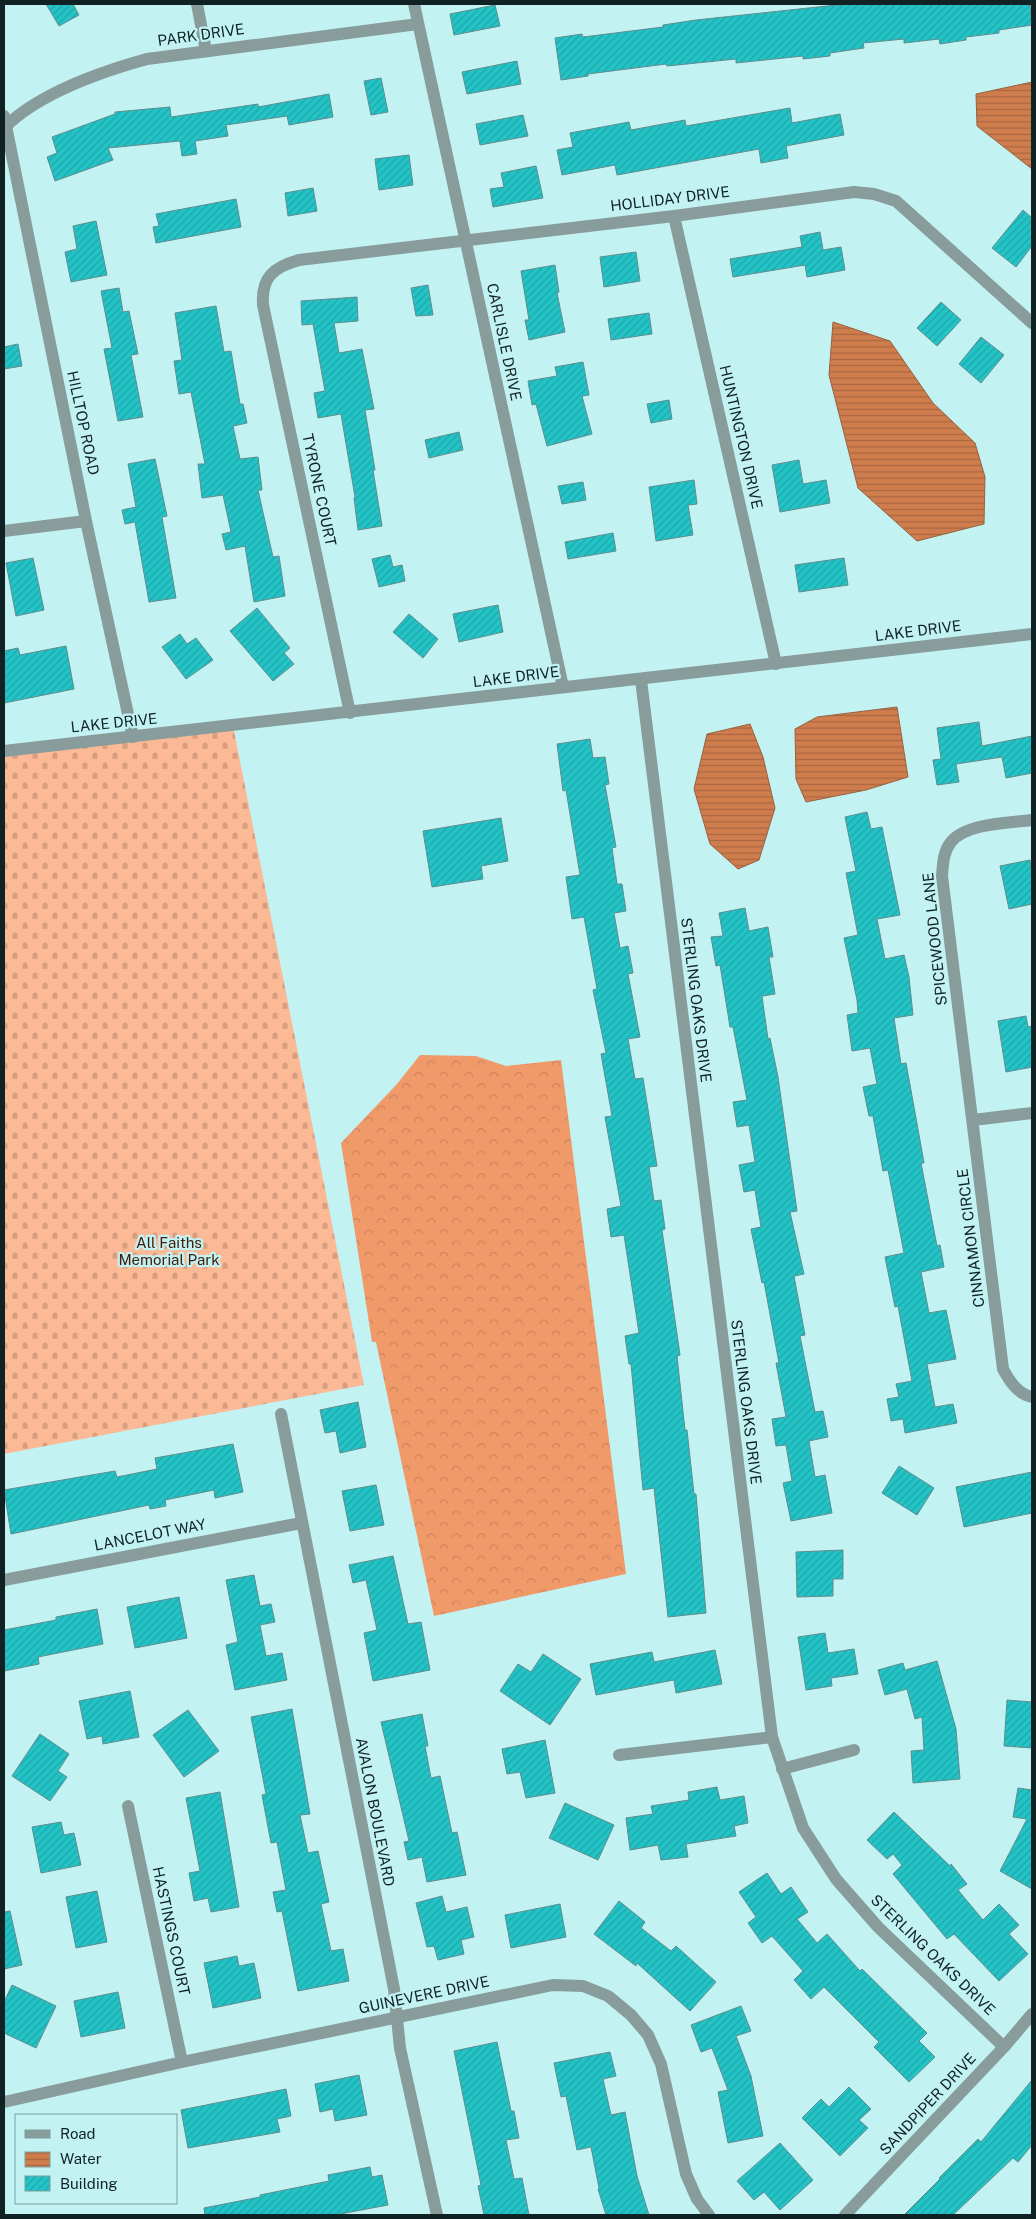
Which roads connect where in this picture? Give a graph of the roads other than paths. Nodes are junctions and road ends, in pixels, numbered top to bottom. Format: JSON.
{"nodes":[{"id":1,"x":197,"y":4,"type":"edge"},
{"id":2,"x":414,"y":4,"type":"edge"},
{"id":3,"x":418,"y":24,"type":"junction"},
{"id":4,"x":206,"y":50,"type":"junction"},
{"id":5,"x":4,"y":123,"type":"edge"},
{"id":6,"x":674,"y":216,"type":"junction"},
{"id":7,"x":465,"y":239,"type":"junction"},
{"id":8,"x":269,"y":275,"type":"joint"},
{"id":9,"x":1032,"y":323,"type":"edge"},
{"id":10,"x":86,"y":522,"type":"junction"},
{"id":11,"x":4,"y":531,"type":"edge"},
{"id":12,"x":1032,"y":634,"type":"edge"},
{"id":13,"x":776,"y":664,"type":"junction"},
{"id":14,"x":641,"y":680,"type":"junction"},
{"id":15,"x":563,"y":687,"type":"junction"},
{"id":16,"x":350,"y":713,"type":"junction"},
{"id":17,"x":133,"y":737,"type":"junction"},
{"id":18,"x":4,"y":752,"type":"edge"},
{"id":19,"x":1032,"y":820,"type":"edge"},
{"id":20,"x":1032,"y":1113,"type":"edge"},
{"id":21,"x":973,"y":1120,"type":"junction"},
{"id":22,"x":1032,"y":1397,"type":"edge"},
{"id":23,"x":281,"y":1414,"type":"dead end"},
{"id":24,"x":301,"y":1523,"type":"junction"},
{"id":25,"x":4,"y":1580,"type":"edge"},
{"id":26,"x":772,"y":1737,"type":"junction"},
{"id":27,"x":854,"y":1750,"type":"dead end"},
{"id":28,"x":619,"y":1755,"type":"dead end"},
{"id":29,"x":782,"y":1769,"type":"junction"},
{"id":30,"x":128,"y":1806,"type":"dead end"},
{"id":31,"x":1032,"y":2014,"type":"edge"},
{"id":32,"x":397,"y":2017,"type":"junction"},
{"id":33,"x":1004,"y":2047,"type":"junction"},
{"id":34,"x":182,"y":2062,"type":"junction"},
{"id":35,"x":4,"y":2102,"type":"edge"},
{"id":36,"x":437,"y":2215,"type":"edge"},
{"id":37,"x":708,"y":2215,"type":"edge"},
{"id":38,"x":846,"y":2215,"type":"edge"}],
"edges":[{"from":1,"to":4,"type":"street"},
{"from":2,"to":3,"type":"street","name":"CARLISLE DRIVE"},
{"from":3,"to":4,"type":"street","name":"PARK DRIVE"},
{"from":3,"to":7,"type":"street","name":"CARLISLE DRIVE"},
{"from":4,"to":5,"type":"street","name":"PARK DRIVE"},
{"from":5,"to":10,"type":"street","name":"HILLTOP ROAD"},
{"from":6,"to":7,"type":"street","name":"HOLLIDAY DRIVE"},
{"from":6,"to":9,"type":"street","name":"HOLLIDAY DRIVE"},
{"from":6,"to":13,"type":"street","name":"HUNTINGTON DRIVE"},
{"from":7,"to":8,"type":"street","name":"HOLLIDAY DRIVE"},
{"from":7,"to":15,"type":"street","name":"CARLISLE DRIVE"},
{"from":8,"to":16,"type":"street","name":"TYRONE COURT"},
{"from":10,"to":11,"type":"street"},
{"from":10,"to":17,"type":"street","name":"HILLTOP ROAD"},
{"from":12,"to":13,"type":"street","name":"LAKE DRIVE"},
{"from":13,"to":14,"type":"street","name":"LAKE DRIVE"},
{"from":14,"to":15,"type":"street","name":"LAKE DRIVE"},
{"from":14,"to":26,"type":"street","name":"STERLING OAKS DRIVE"},
{"from":15,"to":16,"type":"street","name":"LAKE DRIVE"},
{"from":16,"to":17,"type":"street","name":"LAKE DRIVE"},
{"from":17,"to":18,"type":"street","name":"LAKE DRIVE"},
{"from":19,"to":21,"type":"street","name":"SPICEWOOD LANE"},
{"from":20,"to":21,"type":"street"},
{"from":21,"to":22,"type":"street","name":"CINNAMON CIRCLE"},
{"from":23,"to":24,"type":"street","name":"AVALON BOULEVARD"},
{"from":24,"to":25,"type":"street","name":"LANCELOT WAY"},
{"from":24,"to":32,"type":"street","name":"AVALON BOULEVARD"},
{"from":26,"to":28,"type":"street"},
{"from":26,"to":29,"type":"street","name":"STERLING OAKS DRIVE"},
{"from":27,"to":29,"type":"street"},
{"from":29,"to":33,"type":"street","name":"STERLING OAKS DRIVE"},
{"from":30,"to":34,"type":"street","name":"HASTINGS COURT"},
{"from":31,"to":33,"type":"street","name":"SANDPIPER DRIVE"},
{"from":32,"to":34,"type":"street","name":"GUINEVERE DRIVE"},
{"from":32,"to":36,"type":"street","name":"AVALON BOULEVARD"},
{"from":32,"to":37,"type":"street","name":"GUINEVERE DRIVE"},
{"from":33,"to":38,"type":"street","name":"SANDPIPER DRIVE"},
{"from":34,"to":35,"type":"street","name":"GUINEVERE DRIVE"}]}
